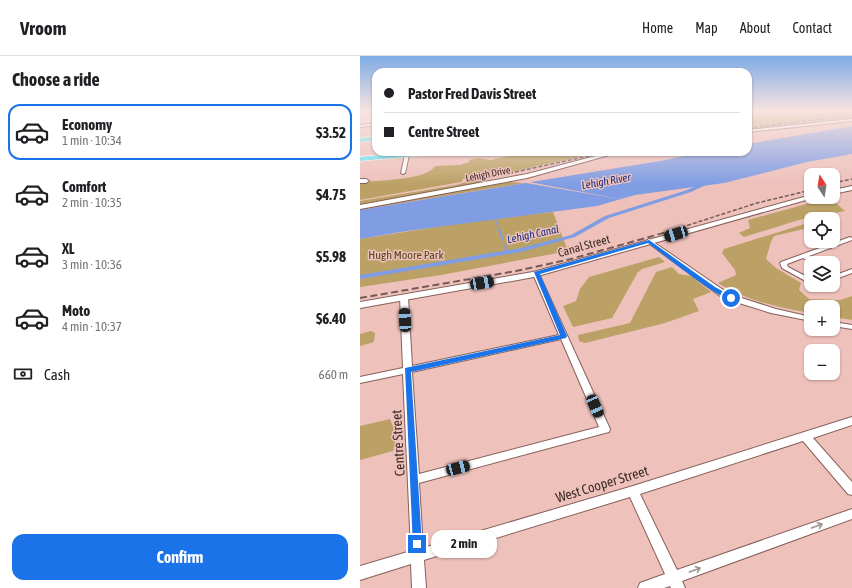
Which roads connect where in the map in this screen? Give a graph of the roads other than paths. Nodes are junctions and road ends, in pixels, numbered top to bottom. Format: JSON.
{"nodes":[{"id":1,"x":372,"y":138,"type":"edge"},
{"id":2,"x":360,"y":140,"type":"edge"},
{"id":3,"x":384,"y":156,"type":"edge"},
{"id":4,"x":407,"y":156,"type":"edge"},
{"id":5,"x":602,"y":156,"type":"edge"},
{"id":6,"x":360,"y":159,"type":"edge"},
{"id":7,"x":403,"y":173,"type":"dead end"},
{"id":8,"x":852,"y":188,"type":"edge"},
{"id":9,"x":840,"y":191,"type":"edge"},
{"id":10,"x":804,"y":199,"type":"edge"},
{"id":11,"x":360,"y":207,"type":"edge"},
{"id":12,"x":850,"y":239,"type":"dead end"},
{"id":13,"x":649,"y":241,"type":"junction"},
{"id":14,"x":803,"y":255,"type":"joint"},
{"id":15,"x":852,"y":271,"type":"edge"},
{"id":16,"x":536,"y":274,"type":"junction"},
{"id":17,"x":840,"y":274,"type":"edge"},
{"id":18,"x":804,"y":278,"type":"edge"},
{"id":19,"x":404,"y":297,"type":"junction"},
{"id":20,"x":360,"y":305,"type":"edge"},
{"id":21,"x":804,"y":317,"type":"edge"},
{"id":22,"x":840,"y":325,"type":"edge"},
{"id":23,"x":852,"y":327,"type":"edge"},
{"id":24,"x":564,"y":336,"type":"junction"},
{"id":25,"x":408,"y":370,"type":"junction"},
{"id":26,"x":360,"y":380,"type":"edge"},
{"id":27,"x":852,"y":421,"type":"edge"},
{"id":28,"x":806,"y":437,"type":"junction"},
{"id":29,"x":413,"y":480,"type":"junction"},
{"id":30,"x":852,"y":490,"type":"edge"},
{"id":31,"x":632,"y":491,"type":"junction"},
{"id":32,"x":852,"y":514,"type":"edge"},
{"id":33,"x":417,"y":556,"type":"junction"},
{"id":34,"x":360,"y":573,"type":"edge"},
{"id":35,"x":675,"y":583,"type":"edge"},
{"id":36,"x":419,"y":588,"type":"edge"},
{"id":37,"x":645,"y":588,"type":"edge"}],
"edges":[{"from":1,"to":2,"type":"main road"},
{"from":3,"to":6,"type":"main road"},
{"from":4,"to":7,"type":"street"},
{"from":5,"to":11,"type":"street","name":"Lehigh Drive"},
{"from":8,"to":9,"type":"street"},
{"from":10,"to":13,"type":"street","name":"Canal Street"},
{"from":12,"to":14,"type":"street"},
{"from":13,"to":16,"type":"street","name":"Canal Street"},
{"from":13,"to":21,"type":"street"},
{"from":14,"to":18,"type":"street"},
{"from":15,"to":17,"type":"street"},
{"from":16,"to":19,"type":"street","name":"Canal Street"},
{"from":16,"to":24,"type":"street"},
{"from":19,"to":20,"type":"street","name":"Canal Street"},
{"from":19,"to":25,"type":"street","name":"Centre Street"},
{"from":22,"to":23,"type":"street"},
{"from":24,"to":25,"type":"street"},
{"from":24,"to":29,"type":"street"},
{"from":25,"to":26,"type":"street"},
{"from":25,"to":29,"type":"street","name":"Centre Street"},
{"from":27,"to":28,"type":"street","name":"West Cooper Street"},
{"from":28,"to":30,"type":"street"},
{"from":28,"to":31,"type":"street","name":"West Cooper Street"},
{"from":29,"to":33,"type":"street","name":"Centre Street"},
{"from":31,"to":33,"type":"street","name":"West Cooper Street"},
{"from":31,"to":35,"type":"street"},
{"from":35,"to":32,"type":"street","one_way":true},
{"from":33,"to":34,"type":"street","name":"West Cooper Street"},
{"from":33,"to":36,"type":"street","name":"Centre Street"},
{"from":35,"to":37,"type":"street"}]}
